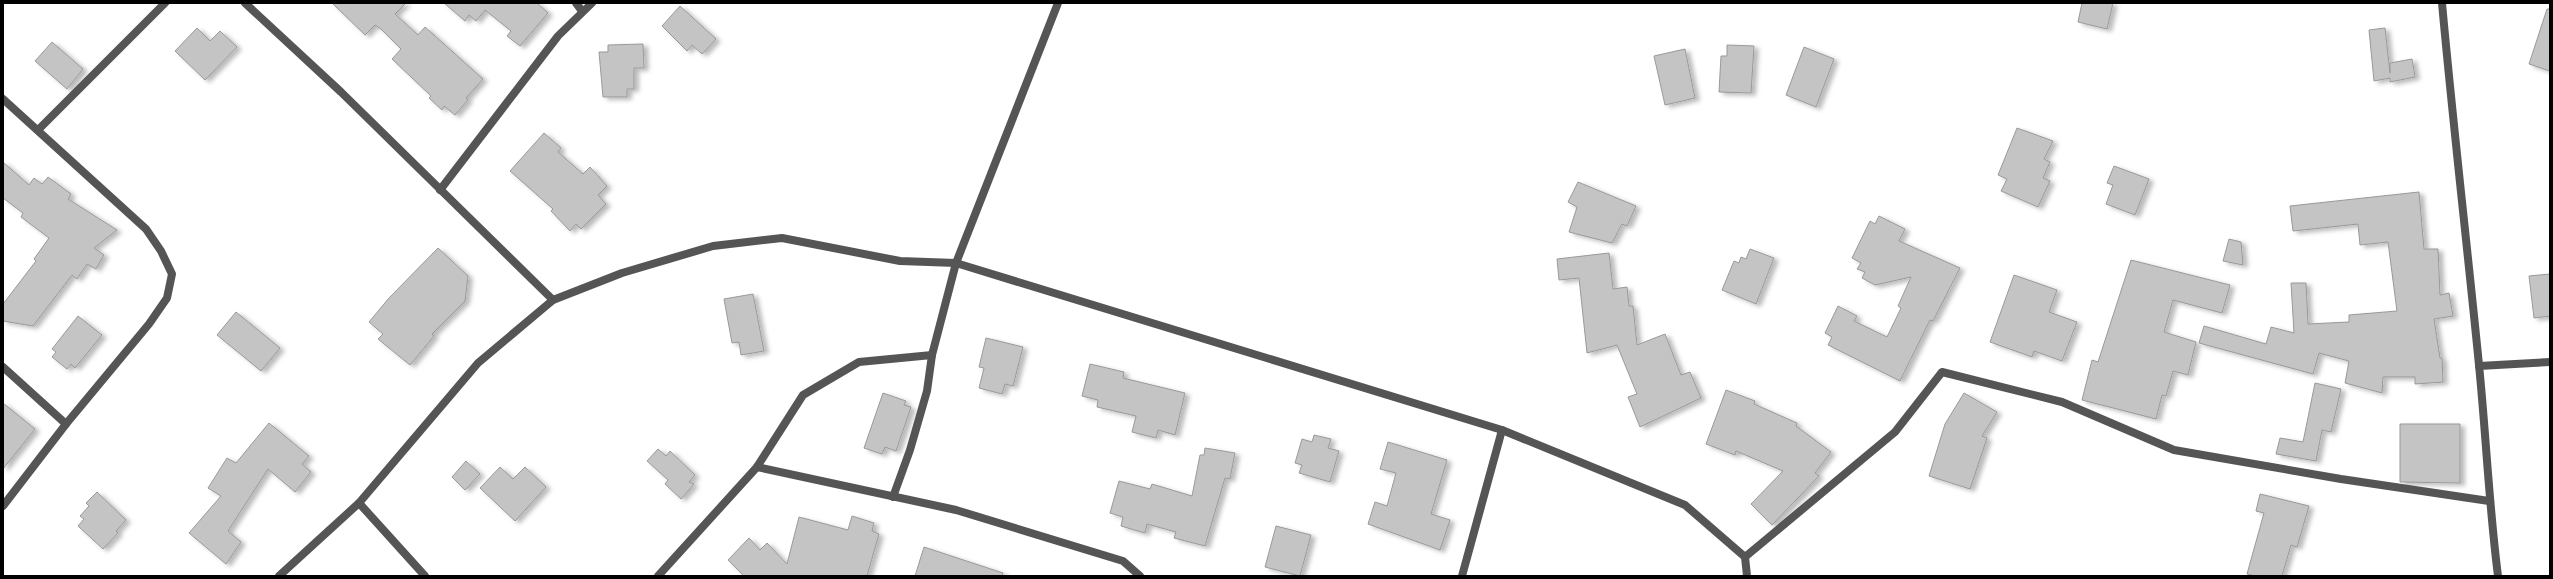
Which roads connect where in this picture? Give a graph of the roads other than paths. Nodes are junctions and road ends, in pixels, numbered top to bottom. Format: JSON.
{"nodes":[{"id":1,"x":165,"y":3,"type":"edge"},
{"id":2,"x":245,"y":3,"type":"edge"},
{"id":3,"x":576,"y":3,"type":"edge"},
{"id":4,"x":592,"y":3,"type":"edge"},
{"id":5,"x":1058,"y":3,"type":"edge"},
{"id":6,"x":2442,"y":3,"type":"edge"},
{"id":7,"x":582,"y":11,"type":"junction"},
{"id":8,"x":3,"y":99,"type":"edge"},
{"id":9,"x":38,"y":130,"type":"junction"},
{"id":10,"x":440,"y":190,"type":"junction"},
{"id":11,"x":956,"y":263,"type":"junction"},
{"id":12,"x":553,"y":300,"type":"junction"},
{"id":13,"x":932,"y":355,"type":"junction"},
{"id":14,"x":2550,"y":362,"type":"edge"},
{"id":15,"x":2479,"y":366,"type":"junction"},
{"id":16,"x":3,"y":367,"type":"edge"},
{"id":17,"x":66,"y":424,"type":"junction"},
{"id":18,"x":1502,"y":430,"type":"junction"},
{"id":19,"x":757,"y":467,"type":"junction"},
{"id":20,"x":893,"y":497,"type":"junction"},
{"id":21,"x":2489,"y":501,"type":"junction"},
{"id":22,"x":359,"y":503,"type":"junction"},
{"id":23,"x":3,"y":506,"type":"edge"},
{"id":24,"x":1745,"y":557,"type":"junction"},
{"id":25,"x":279,"y":576,"type":"edge"},
{"id":26,"x":425,"y":576,"type":"edge"},
{"id":27,"x":658,"y":576,"type":"edge"},
{"id":28,"x":1140,"y":576,"type":"edge"},
{"id":29,"x":1462,"y":576,"type":"edge"},
{"id":30,"x":1747,"y":576,"type":"edge"},
{"id":31,"x":2498,"y":576,"type":"edge"}],
"edges":[{"from":1,"to":9,"type":"street"},
{"from":2,"to":10,"type":"street"},
{"from":3,"to":7,"type":"street"},
{"from":4,"to":7,"type":"street"},
{"from":5,"to":11,"type":"street"},
{"from":6,"to":15,"type":"street"},
{"from":7,"to":10,"type":"street"},
{"from":8,"to":9,"type":"street"},
{"from":9,"to":17,"type":"street"},
{"from":10,"to":12,"type":"street"},
{"from":11,"to":12,"type":"street"},
{"from":11,"to":13,"type":"street"},
{"from":11,"to":18,"type":"street"},
{"from":12,"to":22,"type":"street"},
{"from":13,"to":19,"type":"street"},
{"from":13,"to":20,"type":"street"},
{"from":14,"to":15,"type":"street"},
{"from":15,"to":21,"type":"street"},
{"from":16,"to":17,"type":"street"},
{"from":17,"to":23,"type":"street"},
{"from":18,"to":24,"type":"street"},
{"from":18,"to":29,"type":"street"},
{"from":19,"to":20,"type":"street"},
{"from":19,"to":27,"type":"street"},
{"from":20,"to":28,"type":"street"},
{"from":21,"to":24,"type":"street"},
{"from":21,"to":31,"type":"street"},
{"from":22,"to":25,"type":"street"},
{"from":22,"to":26,"type":"street"},
{"from":24,"to":30,"type":"street"}]}
